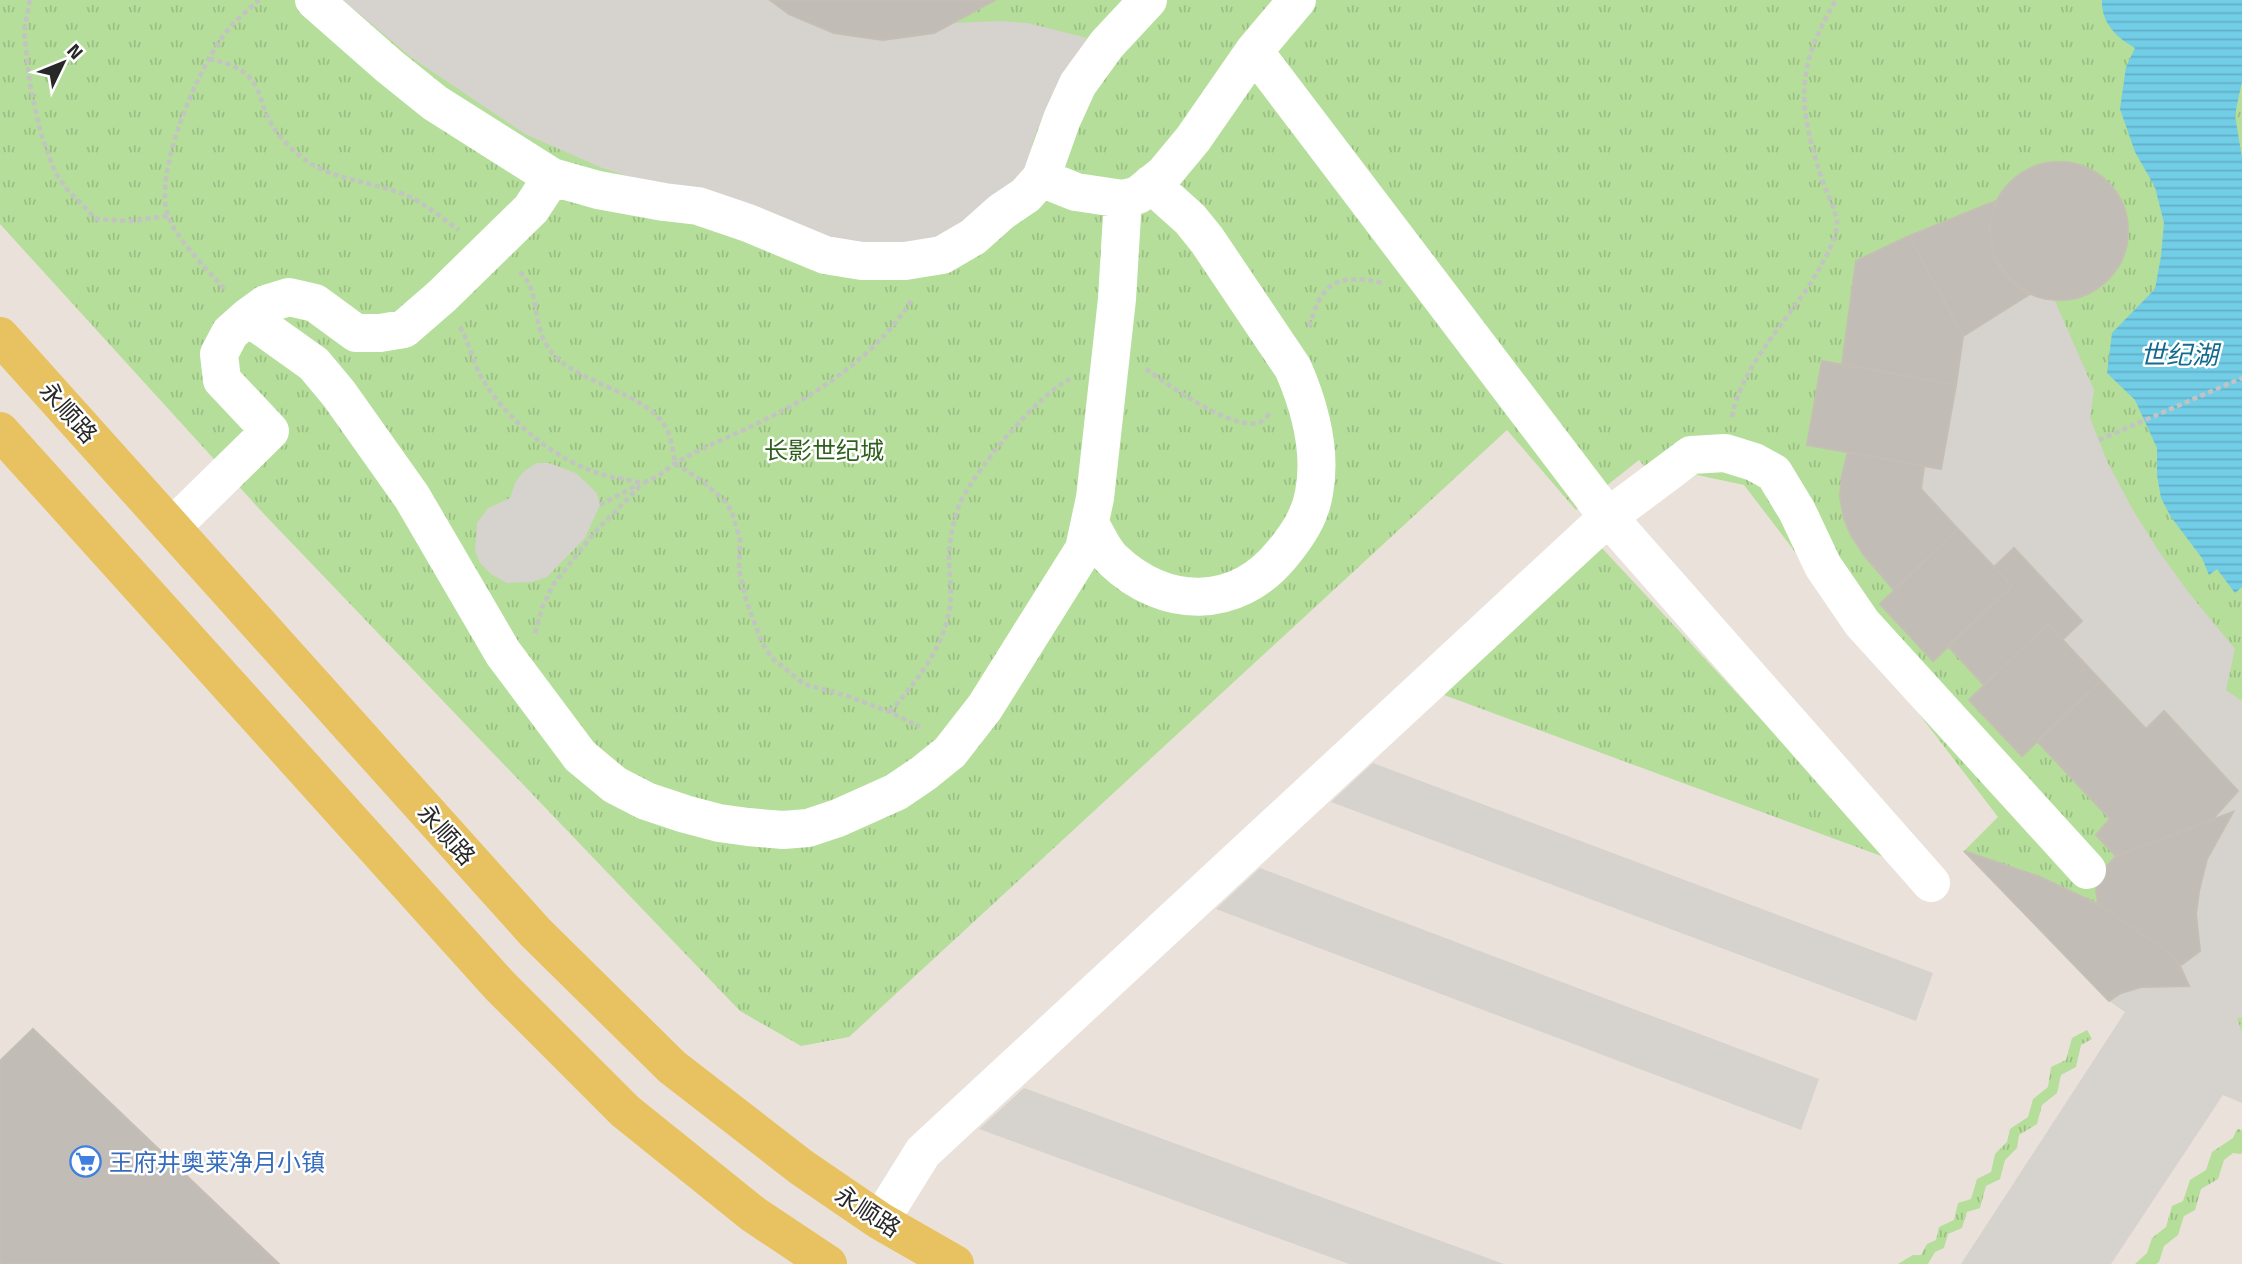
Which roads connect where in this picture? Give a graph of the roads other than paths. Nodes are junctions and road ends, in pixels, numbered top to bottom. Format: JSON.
{"nodes":[{"id":1,"x":314,"y":0,"type":"edge"},
{"id":2,"x":1148,"y":0,"type":"edge"},
{"id":3,"x":1297,"y":0,"type":"edge"},
{"id":4,"x":1254,"y":51,"type":"junction"},
{"id":5,"x":552,"y":177,"type":"junction"},
{"id":6,"x":1041,"y":178,"type":"junction"},
{"id":7,"x":1137,"y":192,"type":"junction"},
{"id":8,"x":248,"y":317,"type":"junction"},
{"id":9,"x":0,"y":336,"type":"edge"},
{"id":10,"x":0,"y":430,"type":"edge"},
{"id":11,"x":1608,"y":517,"type":"junction"},
{"id":12,"x":1090,"y":524,"type":"junction"},
{"id":13,"x":172,"y":527,"type":"junction"},
{"id":14,"x":1111,"y":558,"type":"junction"},
{"id":15,"x":1069,"y":573,"type":"junction"},
{"id":16,"x":2087,"y":870,"type":"dead end"},
{"id":17,"x":1931,"y":883,"type":"dead end"},
{"id":18,"x":880,"y":1220,"type":"junction"},
{"id":19,"x":828,"y":1264,"type":"edge"},
{"id":20,"x":956,"y":1264,"type":"edge"}],
"edges":[{"from":1,"to":5,"type":"lane"},
{"from":2,"to":6,"type":"lane"},
{"from":3,"to":4,"type":"lane"},
{"from":4,"to":7,"type":"lane"},
{"from":4,"to":11,"type":"lane"},
{"from":5,"to":6,"type":"lane"},
{"from":5,"to":8,"type":"lane"},
{"from":6,"to":7,"type":"lane"},
{"from":7,"to":12,"type":"lane"},
{"from":7,"to":14,"type":"lane"},
{"from":8,"to":13,"type":"lane"},
{"from":8,"to":15,"type":"lane"},
{"from":9,"to":13,"type":"main road","name":"永顺路"},
{"from":10,"to":19,"type":"main road"},
{"from":11,"to":16,"type":"lane"},
{"from":11,"to":17,"type":"lane"},
{"from":11,"to":18,"type":"lane"},
{"from":12,"to":14,"type":"lane"},
{"from":12,"to":15,"type":"lane"},
{"from":13,"to":18,"type":"main road","name":"永顺路"},
{"from":14,"to":15,"type":"lane"},
{"from":18,"to":20,"type":"main road","name":"永顺路"}]}
